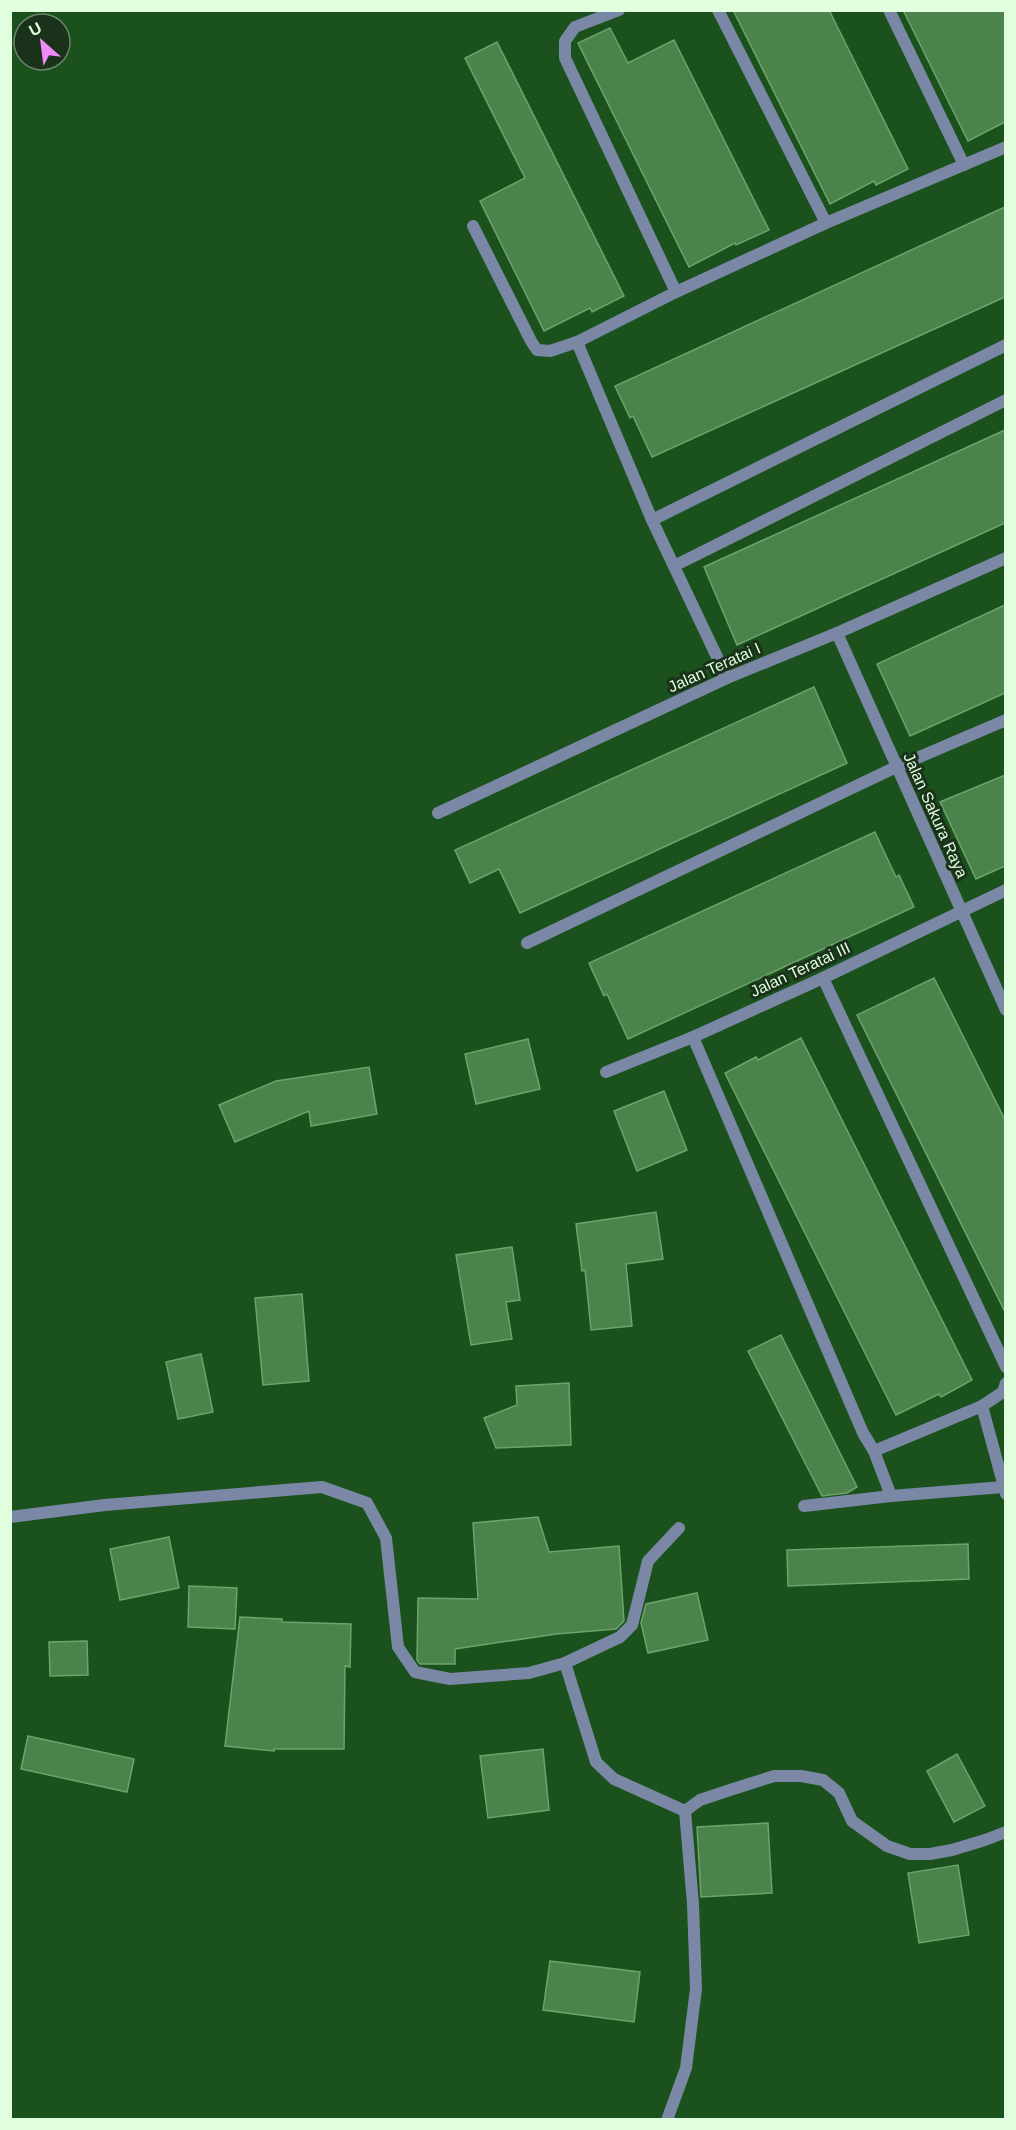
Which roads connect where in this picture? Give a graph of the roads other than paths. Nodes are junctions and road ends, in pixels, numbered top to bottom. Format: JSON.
{"nodes":[{"id":1,"x":619,"y":10,"type":"edge"},
{"id":2,"x":718,"y":10,"type":"edge"},
{"id":3,"x":890,"y":10,"type":"edge"},
{"id":4,"x":1005,"y":147,"type":"edge"},
{"id":5,"x":964,"y":165,"type":"junction"},
{"id":6,"x":826,"y":223,"type":"junction"},
{"id":7,"x":473,"y":226,"type":"dead end"},
{"id":8,"x":675,"y":292,"type":"junction"},
{"id":9,"x":577,"y":342,"type":"junction"},
{"id":10,"x":1005,"y":345,"type":"edge"},
{"id":11,"x":1005,"y":400,"type":"edge"},
{"id":12,"x":652,"y":520,"type":"junction"},
{"id":13,"x":1005,"y":558,"type":"edge"},
{"id":14,"x":674,"y":566,"type":"junction"},
{"id":15,"x":837,"y":633,"type":"junction"},
{"id":16,"x":727,"y":678,"type":"junction"},
{"id":17,"x":1005,"y":720,"type":"edge"},
{"id":18,"x":896,"y":767,"type":"junction"},
{"id":19,"x":438,"y":813,"type":"dead end"},
{"id":20,"x":1005,"y":890,"type":"edge"},
{"id":21,"x":961,"y":910,"type":"junction"},
{"id":22,"x":527,"y":943,"type":"dead end"},
{"id":23,"x":823,"y":978,"type":"junction"},
{"id":24,"x":1005,"y":1010,"type":"edge"},
{"id":25,"x":693,"y":1037,"type":"junction"},
{"id":26,"x":606,"y":1072,"type":"dead end"},
{"id":27,"x":1005,"y":1367,"type":"edge"},
{"id":28,"x":1005,"y":1383,"type":"edge"},
{"id":29,"x":982,"y":1406,"type":"junction"},
{"id":30,"x":874,"y":1451,"type":"junction"},
{"id":31,"x":1004,"y":1491,"type":"edge"},
{"id":32,"x":891,"y":1496,"type":"junction"},
{"id":33,"x":804,"y":1506,"type":"dead end"},
{"id":34,"x":10,"y":1517,"type":"edge"},
{"id":35,"x":679,"y":1528,"type":"dead end"},
{"id":36,"x":565,"y":1663,"type":"junction"},
{"id":37,"x":685,"y":1811,"type":"junction"},
{"id":38,"x":1005,"y":1832,"type":"edge"},
{"id":39,"x":667,"y":2120,"type":"edge"}],
"edges":[{"from":1,"to":8,"type":"street"},
{"from":2,"to":6,"type":"street"},
{"from":3,"to":5,"type":"street"},
{"from":4,"to":5,"type":"street"},
{"from":5,"to":6,"type":"street"},
{"from":6,"to":8,"type":"street"},
{"from":7,"to":9,"type":"street"},
{"from":8,"to":9,"type":"street"},
{"from":9,"to":12,"type":"street"},
{"from":10,"to":12,"type":"street"},
{"from":11,"to":14,"type":"street"},
{"from":12,"to":14,"type":"street"},
{"from":13,"to":15,"type":"street","name":"Jalan Teratai I"},
{"from":14,"to":16,"type":"street"},
{"from":15,"to":16,"type":"street","name":"Jalan Teratai I"},
{"from":15,"to":18,"type":"street","name":"Jalan Sakura Raya"},
{"from":16,"to":19,"type":"street","name":"Jalan Teratai I"},
{"from":17,"to":18,"type":"street"},
{"from":18,"to":21,"type":"street","name":"Jalan Sakura Raya"},
{"from":18,"to":22,"type":"street"},
{"from":20,"to":21,"type":"street","name":"Jalan Teratai III"},
{"from":21,"to":23,"type":"street","name":"Jalan Teratai III"},
{"from":21,"to":24,"type":"street","name":"Jalan Sakura Raya"},
{"from":23,"to":25,"type":"street","name":"Jalan Teratai III"},
{"from":23,"to":27,"type":"street"},
{"from":25,"to":26,"type":"street","name":"Jalan Teratai III"},
{"from":25,"to":30,"type":"street"},
{"from":28,"to":29,"type":"street"},
{"from":29,"to":30,"type":"street"},
{"from":29,"to":31,"type":"street"},
{"from":30,"to":32,"type":"street"},
{"from":31,"to":32,"type":"street"},
{"from":32,"to":33,"type":"street"},
{"from":34,"to":36,"type":"street"},
{"from":35,"to":36,"type":"street"},
{"from":36,"to":37,"type":"street"},
{"from":37,"to":38,"type":"street"},
{"from":37,"to":39,"type":"street"}]}
